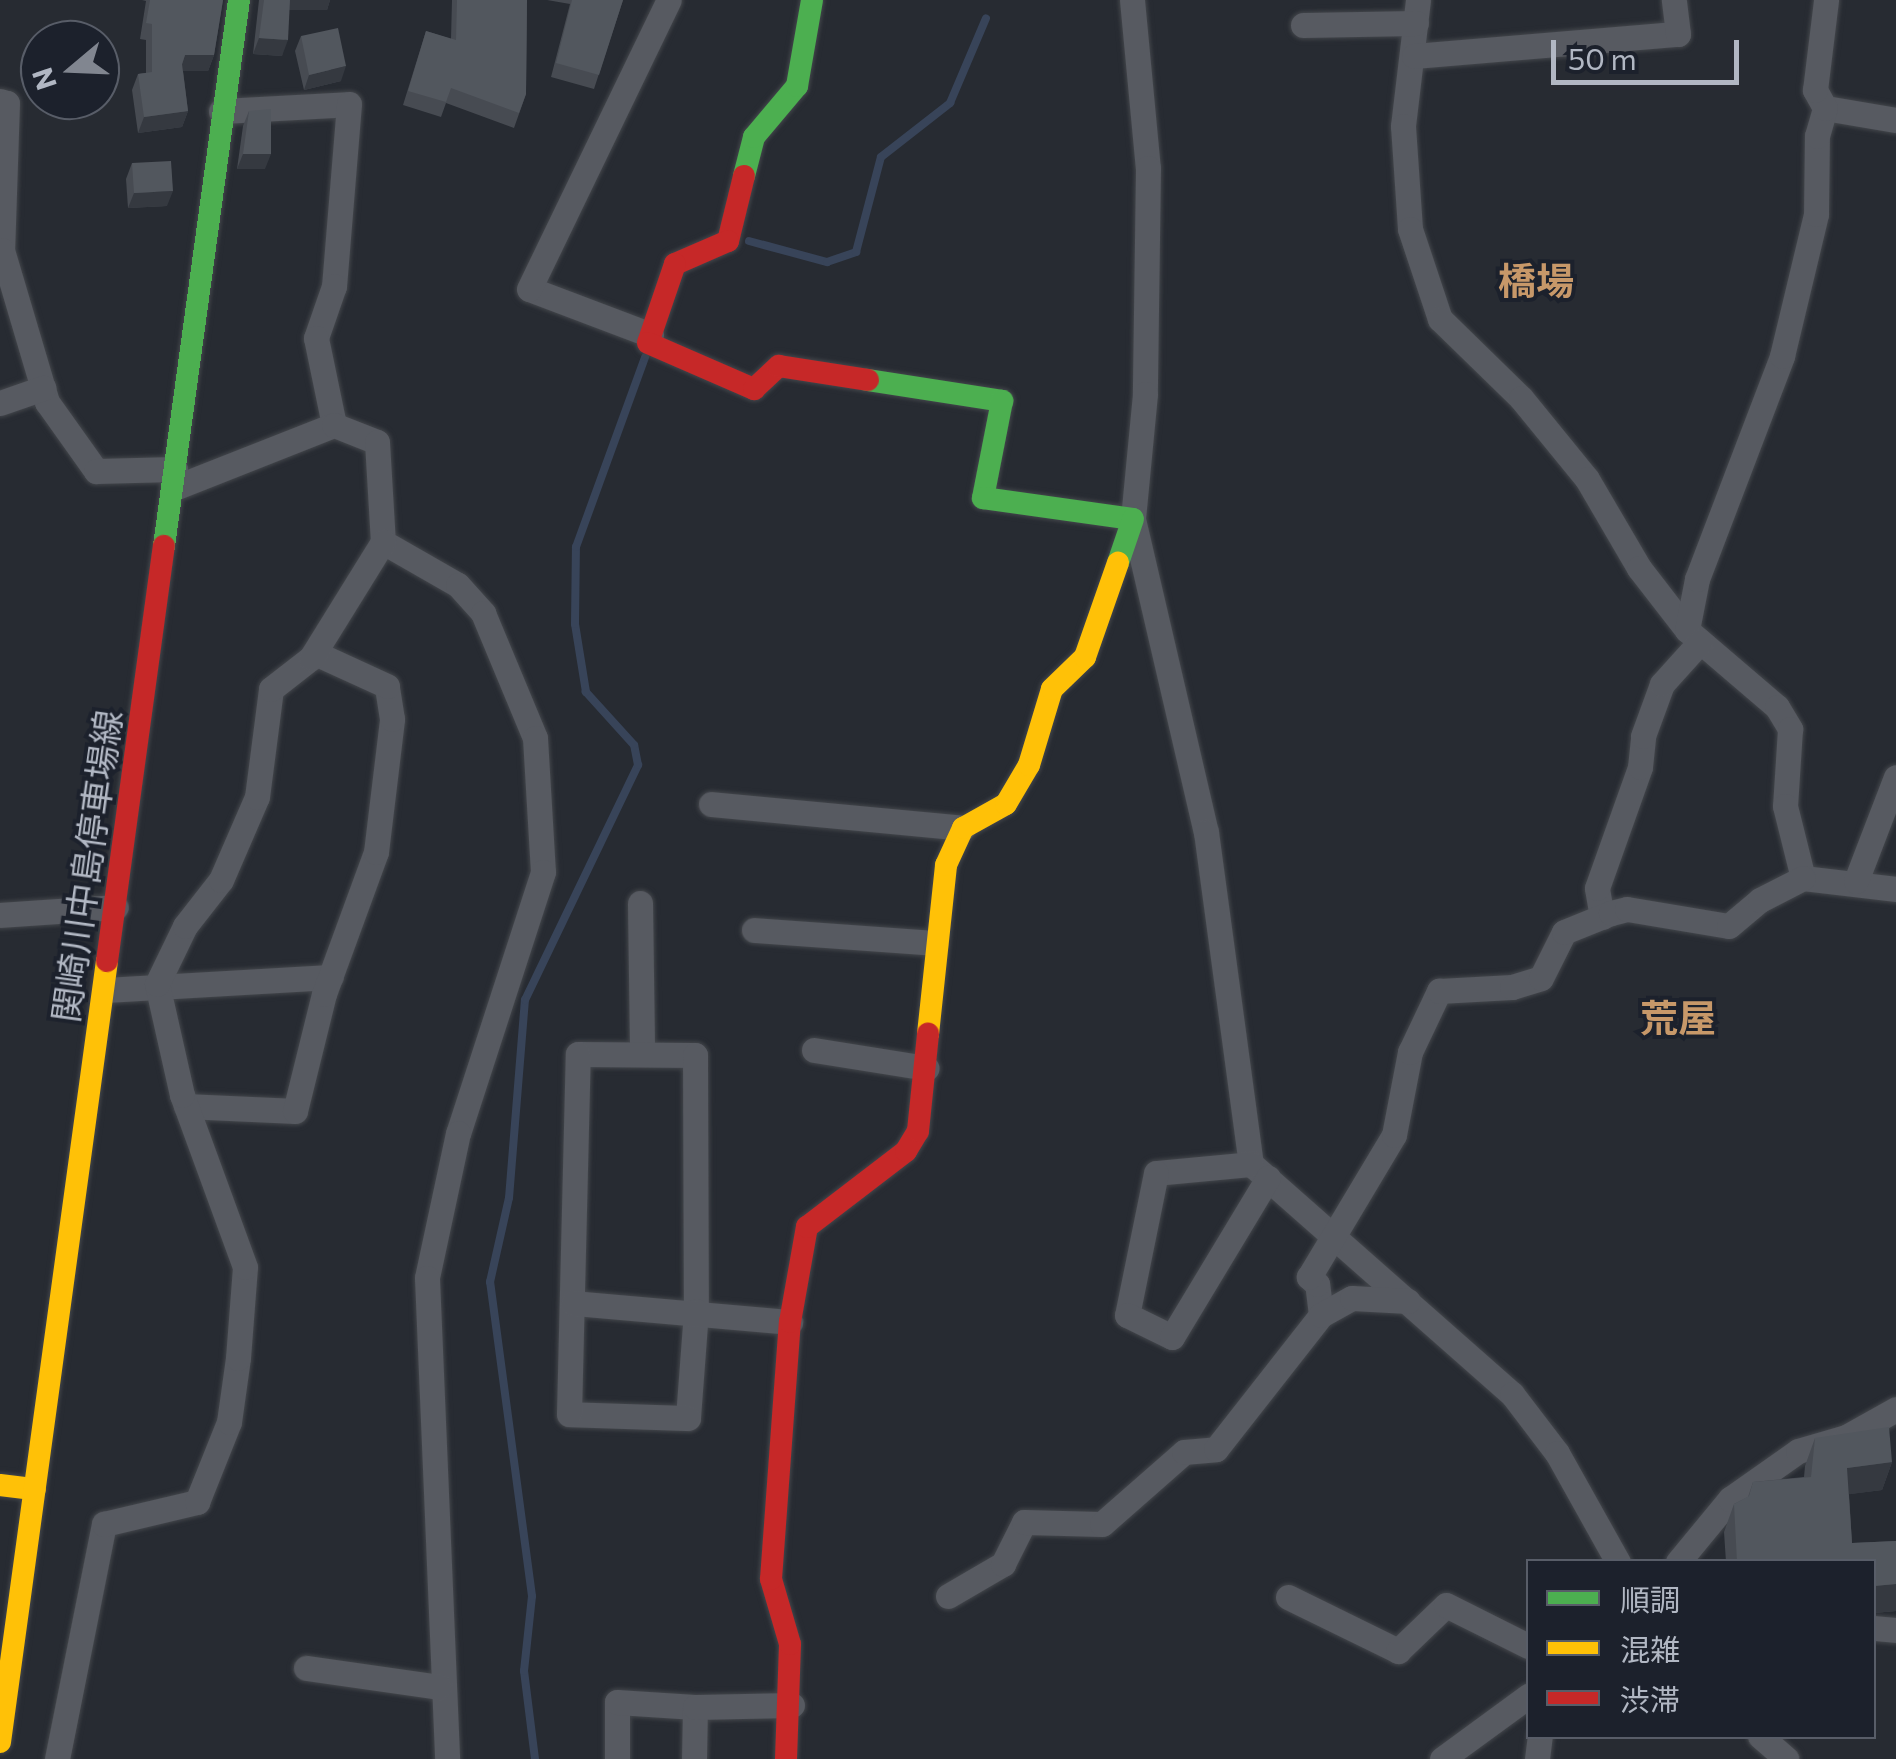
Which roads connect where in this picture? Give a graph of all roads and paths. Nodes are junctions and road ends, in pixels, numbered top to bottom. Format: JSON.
{"nodes":[{"id":1,"x":239,"y":0,"type":"edge"},
{"id":2,"x":669,"y":0,"type":"edge"},
{"id":3,"x":812,"y":0,"type":"edge"},
{"id":4,"x":1132,"y":0,"type":"edge"},
{"id":5,"x":1674,"y":0,"type":"edge"},
{"id":6,"x":1826,"y":0,"type":"edge"},
{"id":7,"x":1417,"y":11,"type":"edge"},
{"id":8,"x":1303,"y":25,"type":"dead end"},
{"id":9,"x":1414,"y":56,"type":"junction"},
{"id":10,"x":0,"y":101,"type":"edge"},
{"id":11,"x":1825,"y":108,"type":"junction"},
{"id":12,"x":221,"y":111,"type":"junction"},
{"id":13,"x":1896,"y":120,"type":"edge"},
{"id":14,"x":651,"y":335,"type":"junction"},
{"id":15,"x":43,"y":388,"type":"junction"},
{"id":16,"x":0,"y":404,"type":"edge"},
{"id":17,"x":334,"y":425,"type":"junction"},
{"id":18,"x":175,"y":479,"type":"junction"},
{"id":19,"x":1133,"y":520,"type":"junction"},
{"id":20,"x":383,"y":542,"type":"junction"},
{"id":21,"x":1693,"y":636,"type":"junction"},
{"id":22,"x":315,"y":653,"type":"junction"},
{"id":23,"x":1896,"y":777,"type":"edge"},
{"id":24,"x":711,"y":804,"type":"dead end"},
{"id":25,"x":963,"y":828,"type":"junction"},
{"id":26,"x":1804,"y":878,"type":"junction"},
{"id":27,"x":1856,"y":881,"type":"junction"},
{"id":28,"x":1896,"y":890,"type":"edge"},
{"id":29,"x":640,"y":904,"type":"dead end"},
{"id":30,"x":116,"y":906,"type":"junction"},
{"id":31,"x":0,"y":915,"type":"edge"},
{"id":32,"x":1602,"y":917,"type":"junction"},
{"id":33,"x":754,"y":930,"type":"dead end"},
{"id":34,"x":936,"y":943,"type":"junction"},
{"id":35,"x":330,"y":976,"type":"junction"},
{"id":36,"x":158,"y":984,"type":"junction"},
{"id":37,"x":104,"y":990,"type":"junction"},
{"id":38,"x":814,"y":1050,"type":"dead end"},
{"id":39,"x":642,"y":1053,"type":"junction"},
{"id":40,"x":927,"y":1068,"type":"junction"},
{"id":41,"x":186,"y":1106,"type":"junction"},
{"id":42,"x":1260,"y":1171,"type":"junction"},
{"id":43,"x":1332,"y":1238,"type":"junction"},
{"id":44,"x":1408,"y":1301,"type":"junction"},
{"id":45,"x":573,"y":1303,"type":"junction"},
{"id":46,"x":696,"y":1311,"type":"junction"},
{"id":47,"x":1321,"y":1315,"type":"junction"},
{"id":48,"x":790,"y":1322,"type":"junction"},
{"id":49,"x":1896,"y":1409,"type":"edge"},
{"id":50,"x":0,"y":1485,"type":"edge"},
{"id":51,"x":35,"y":1489,"type":"junction"},
{"id":52,"x":1616,"y":1559,"type":"edge"},
{"id":53,"x":1680,"y":1559,"type":"edge"},
{"id":54,"x":948,"y":1596,"type":"dead end"},
{"id":55,"x":1288,"y":1597,"type":"dead end"},
{"id":56,"x":1526,"y":1645,"type":"edge"},
{"id":57,"x":306,"y":1668,"type":"dead end"},
{"id":58,"x":439,"y":1687,"type":"junction"},
{"id":59,"x":1526,"y":1697,"type":"edge"},
{"id":60,"x":792,"y":1705,"type":"junction"},
{"id":61,"x":695,"y":1706,"type":"junction"},
{"id":62,"x":1763,"y":1739,"type":"edge"},
{"id":63,"x":0,"y":1742,"type":"edge"},
{"id":64,"x":57,"y":1759,"type":"edge"},
{"id":65,"x":447,"y":1759,"type":"edge"},
{"id":66,"x":617,"y":1759,"type":"edge"},
{"id":67,"x":694,"y":1759,"type":"edge"},
{"id":68,"x":786,"y":1759,"type":"edge"},
{"id":69,"x":1442,"y":1759,"type":"edge"},
{"id":70,"x":1786,"y":1759,"type":"edge"}],
"edges":[{"from":1,"to":12,"type":"street","name":"関崎川中島停車場線"},
{"from":2,"to":14,"type":"street"},
{"from":3,"to":14,"type":"street"},
{"from":4,"to":19,"type":"street"},
{"from":5,"to":9,"type":"street"},
{"from":6,"to":11,"type":"street"},
{"from":7,"to":8,"type":"street"},
{"from":7,"to":9,"type":"street"},
{"from":9,"to":21,"type":"street"},
{"from":10,"to":15,"type":"street"},
{"from":11,"to":13,"type":"street"},
{"from":11,"to":21,"type":"street"},
{"from":12,"to":17,"type":"street"},
{"from":12,"to":18,"type":"street","name":"関崎川中島停車場線"},
{"from":14,"to":19,"type":"street"},
{"from":15,"to":16,"type":"street"},
{"from":15,"to":18,"type":"street"},
{"from":17,"to":18,"type":"street"},
{"from":17,"to":20,"type":"street"},
{"from":18,"to":30,"type":"street","name":"関崎川中島停車場線"},
{"from":19,"to":25,"type":"street"},
{"from":19,"to":42,"type":"street"},
{"from":20,"to":22,"type":"street"},
{"from":20,"to":58,"type":"street"},
{"from":21,"to":26,"type":"street"},
{"from":21,"to":32,"type":"street"},
{"from":22,"to":35,"type":"street"},
{"from":22,"to":36,"type":"street"},
{"from":23,"to":27,"type":"street"},
{"from":24,"to":25,"type":"street"},
{"from":25,"to":34,"type":"street"},
{"from":26,"to":27,"type":"street"},
{"from":26,"to":32,"type":"street"},
{"from":27,"to":28,"type":"street"},
{"from":29,"to":39,"type":"street"},
{"from":30,"to":31,"type":"street"},
{"from":30,"to":37,"type":"street","name":"関崎川中島停車場線"},
{"from":32,"to":43,"type":"street"},
{"from":33,"to":34,"type":"street"},
{"from":34,"to":40,"type":"street"},
{"from":35,"to":36,"type":"street"},
{"from":35,"to":41,"type":"street"},
{"from":36,"to":37,"type":"street"},
{"from":36,"to":41,"type":"street"},
{"from":37,"to":51,"type":"street","name":"関崎川中島停車場線"},
{"from":38,"to":40,"type":"street"},
{"from":39,"to":45,"type":"street"},
{"from":39,"to":46,"type":"street"},
{"from":40,"to":48,"type":"street"},
{"from":41,"to":64,"type":"street"},
{"from":42,"to":42,"type":"street"},
{"from":42,"to":43,"type":"street"},
{"from":43,"to":44,"type":"street"},
{"from":43,"to":47,"type":"street"},
{"from":44,"to":47,"type":"street"},
{"from":44,"to":52,"type":"street"},
{"from":45,"to":46,"type":"street"},
{"from":45,"to":46,"type":"street"},
{"from":46,"to":48,"type":"street"},
{"from":47,"to":54,"type":"street"},
{"from":48,"to":60,"type":"street"},
{"from":49,"to":53,"type":"street"},
{"from":50,"to":51,"type":"street"},
{"from":51,"to":63,"type":"street","name":"関崎川中島停車場線"},
{"from":55,"to":56,"type":"street"},
{"from":57,"to":58,"type":"street"},
{"from":58,"to":65,"type":"street"},
{"from":59,"to":69,"type":"street"},
{"from":60,"to":61,"type":"street"},
{"from":60,"to":68,"type":"street"},
{"from":61,"to":66,"type":"street"},
{"from":61,"to":67,"type":"street"},
{"from":62,"to":70,"type":"street"}]}
